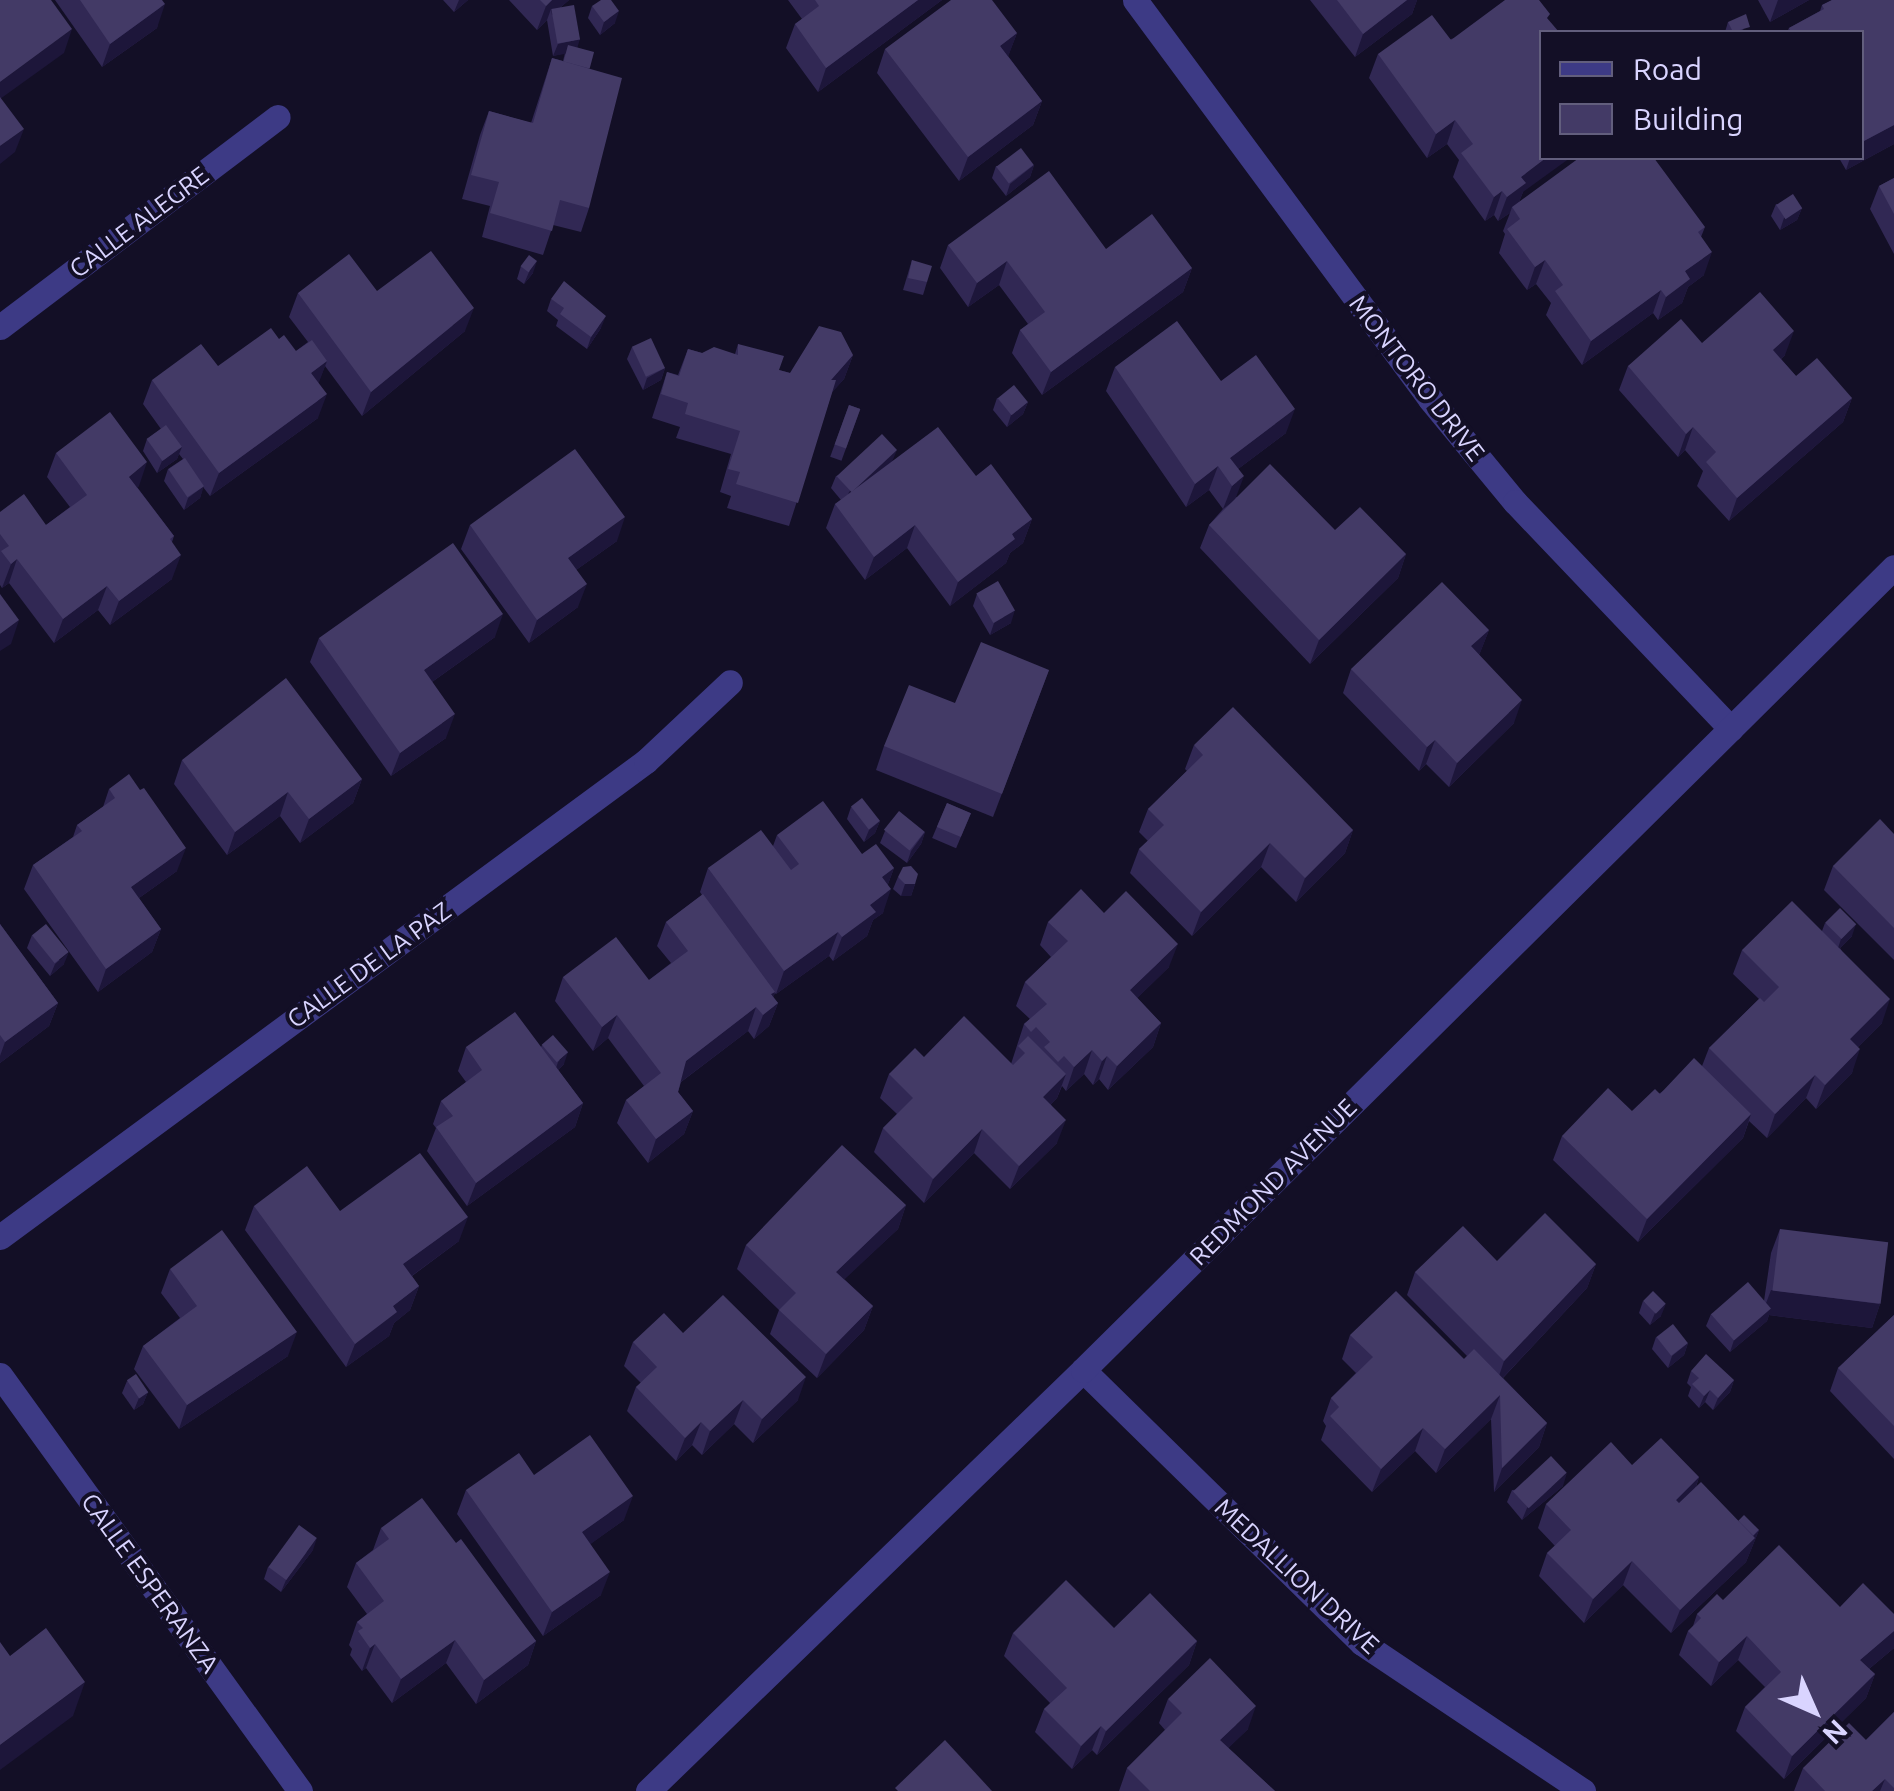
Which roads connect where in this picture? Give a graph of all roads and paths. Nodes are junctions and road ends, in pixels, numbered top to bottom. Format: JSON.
{"nodes":[{"id":1,"x":1135,"y":0,"type":"edge"},
{"id":2,"x":278,"y":117,"type":"dead end"},
{"id":3,"x":0,"y":328,"type":"edge"},
{"id":4,"x":1894,"y":567,"type":"edge"},
{"id":5,"x":730,"y":682,"type":"dead end"},
{"id":6,"x":1730,"y":729,"type":"junction"},
{"id":7,"x":0,"y":1237,"type":"edge"},
{"id":8,"x":1083,"y":1370,"type":"junction"},
{"id":9,"x":0,"y":1376,"type":"edge"},
{"id":10,"x":300,"y":1791,"type":"edge"},
{"id":11,"x":648,"y":1791,"type":"edge"},
{"id":12,"x":1582,"y":1791,"type":"edge"}],
"edges":[{"from":1,"to":6,"type":"street","name":"MONTORO DRIVE"},
{"from":2,"to":3,"type":"street","name":"CALLE ALEGRE"},
{"from":4,"to":6,"type":"street","name":"REDMOND AVENUE"},
{"from":5,"to":7,"type":"street","name":"CALLE DE LA PAZ"},
{"from":6,"to":8,"type":"street","name":"REDMOND AVENUE"},
{"from":8,"to":11,"type":"street","name":"REDMOND AVENUE"},
{"from":8,"to":12,"type":"street","name":"MEDALLION DRIVE"},
{"from":9,"to":10,"type":"street","name":"CALLE ESPERANZA"}]}
